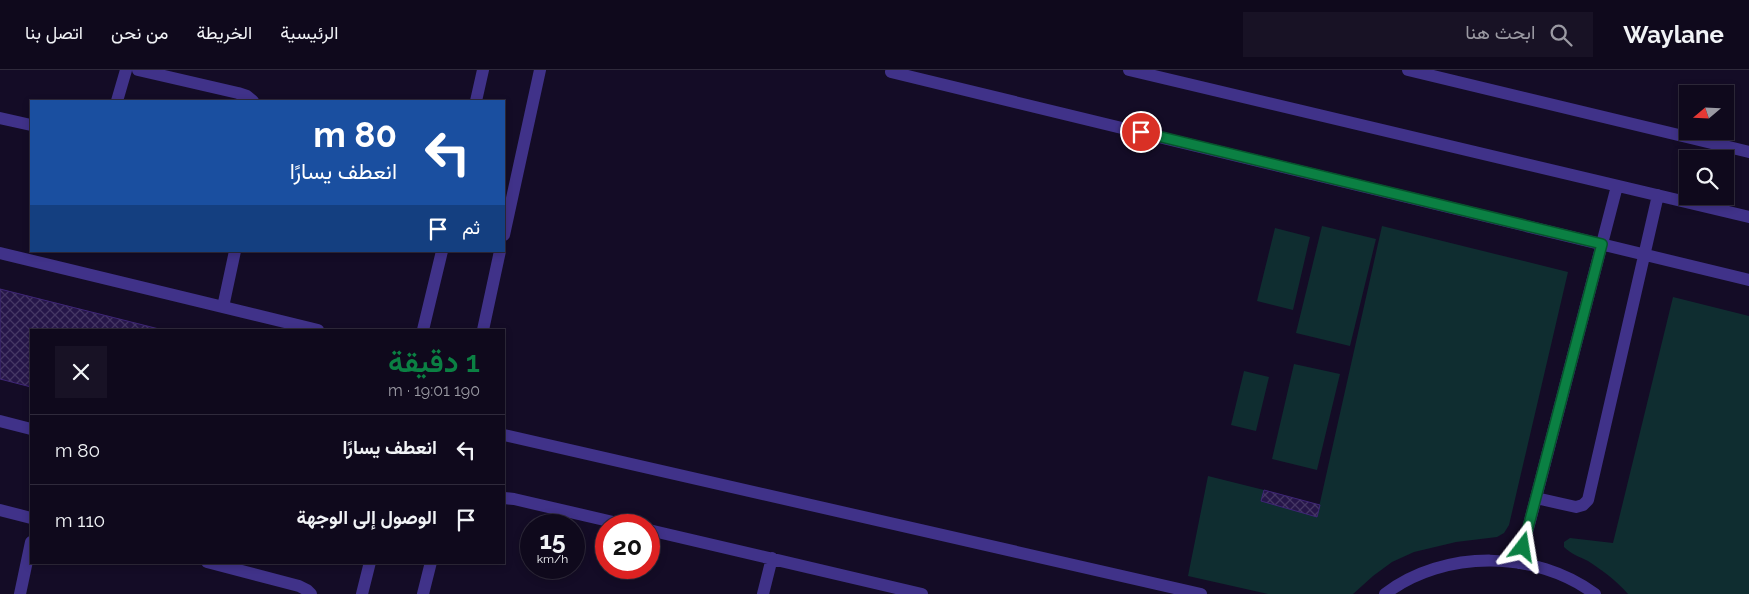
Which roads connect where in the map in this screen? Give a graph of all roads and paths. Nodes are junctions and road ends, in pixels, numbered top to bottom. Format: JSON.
{"nodes":[{"id":1,"x":126,"y":70,"type":"edge"},
{"id":2,"x":138,"y":70,"type":"edge"},
{"id":3,"x":483,"y":70,"type":"edge"},
{"id":4,"x":540,"y":70,"type":"edge"},
{"id":5,"x":1129,"y":70,"type":"edge"},
{"id":6,"x":1408,"y":70,"type":"edge"},
{"id":7,"x":891,"y":72,"type":"dead end"},
{"id":8,"x":118,"y":100,"type":"edge"},
{"id":9,"x":252,"y":100,"type":"edge"},
{"id":10,"x":476,"y":100,"type":"edge"},
{"id":11,"x":0,"y":118,"type":"edge"},
{"id":12,"x":30,"y":126,"type":"edge"},
{"id":13,"x":1749,"y":152,"type":"edge"},
{"id":14,"x":1617,"y":186,"type":"junction"},
{"id":15,"x":1658,"y":195,"type":"junction"},
{"id":16,"x":1749,"y":217,"type":"edge"},
{"id":17,"x":505,"y":230,"type":"edge"},
{"id":18,"x":1602,"y":244,"type":"junction"},
{"id":19,"x":235,"y":252,"type":"edge"},
{"id":20,"x":442,"y":252,"type":"edge"},
{"id":21,"x":500,"y":252,"type":"edge"},
{"id":22,"x":0,"y":253,"type":"edge"},
{"id":23,"x":1645,"y":254,"type":"junction"},
{"id":24,"x":1749,"y":280,"type":"edge"},
{"id":25,"x":222,"y":307,"type":"junction"},
{"id":26,"x":314,"y":329,"type":"edge"},
{"id":27,"x":423,"y":329,"type":"edge"},
{"id":28,"x":483,"y":329,"type":"edge"},
{"id":29,"x":0,"y":421,"type":"edge"},
{"id":30,"x":30,"y":429,"type":"edge"},
{"id":31,"x":505,"y":435,"type":"edge"},
{"id":32,"x":505,"y":498,"type":"edge"},
{"id":33,"x":1536,"y":498,"type":"junction"},
{"id":34,"x":0,"y":510,"type":"edge"},
{"id":35,"x":30,"y":518,"type":"edge"},
{"id":36,"x":595,"y":518,"type":"edge"},
{"id":37,"x":660,"y":533,"type":"edge"},
{"id":38,"x":30,"y":547,"type":"edge"},
{"id":39,"x":772,"y":558,"type":"junction"},
{"id":40,"x":1519,"y":563,"type":"junction"},
{"id":41,"x":215,"y":564,"type":"edge"},
{"id":42,"x":370,"y":564,"type":"edge"},
{"id":43,"x":430,"y":564,"type":"edge"},
{"id":44,"x":20,"y":594,"type":"edge"},
{"id":45,"x":311,"y":594,"type":"edge"},
{"id":46,"x":362,"y":594,"type":"edge"},
{"id":47,"x":423,"y":594,"type":"edge"},
{"id":48,"x":763,"y":594,"type":"edge"},
{"id":49,"x":922,"y":594,"type":"edge"},
{"id":50,"x":1201,"y":594,"type":"edge"},
{"id":51,"x":1385,"y":594,"type":"edge"},
{"id":52,"x":1595,"y":594,"type":"edge"}],
"edges":[{"from":1,"to":8,"type":"lane"},
{"from":2,"to":9,"type":"lane"},
{"from":3,"to":10,"type":"lane"},
{"from":4,"to":17,"type":"lane"},
{"from":5,"to":14,"type":"lane"},
{"from":6,"to":13,"type":"lane"},
{"from":7,"to":18,"type":"lane"},
{"from":11,"to":12,"type":"lane"},
{"from":14,"to":15,"type":"lane"},
{"from":14,"to":18,"type":"lane"},
{"from":15,"to":16,"type":"lane"},
{"from":15,"to":23,"type":"lane"},
{"from":18,"to":23,"type":"lane"},
{"from":18,"to":33,"type":"lane"},
{"from":19,"to":25,"type":"lane"},
{"from":20,"to":27,"type":"lane"},
{"from":21,"to":28,"type":"lane"},
{"from":22,"to":25,"type":"lane"},
{"from":23,"to":24,"type":"lane"},
{"from":23,"to":33,"type":"lane"},
{"from":25,"to":26,"type":"lane"},
{"from":29,"to":30,"type":"lane"},
{"from":31,"to":50,"type":"lane"},
{"from":32,"to":36,"type":"lane"},
{"from":33,"to":40,"type":"lane"},
{"from":34,"to":35,"type":"lane"},
{"from":37,"to":39,"type":"lane"},
{"from":38,"to":44,"type":"lane"},
{"from":39,"to":48,"type":"lane"},
{"from":39,"to":49,"type":"lane"},
{"from":40,"to":51,"type":"lane"},
{"from":40,"to":52,"type":"lane"},
{"from":41,"to":45,"type":"lane"},
{"from":42,"to":46,"type":"lane"},
{"from":43,"to":47,"type":"lane"}]}
